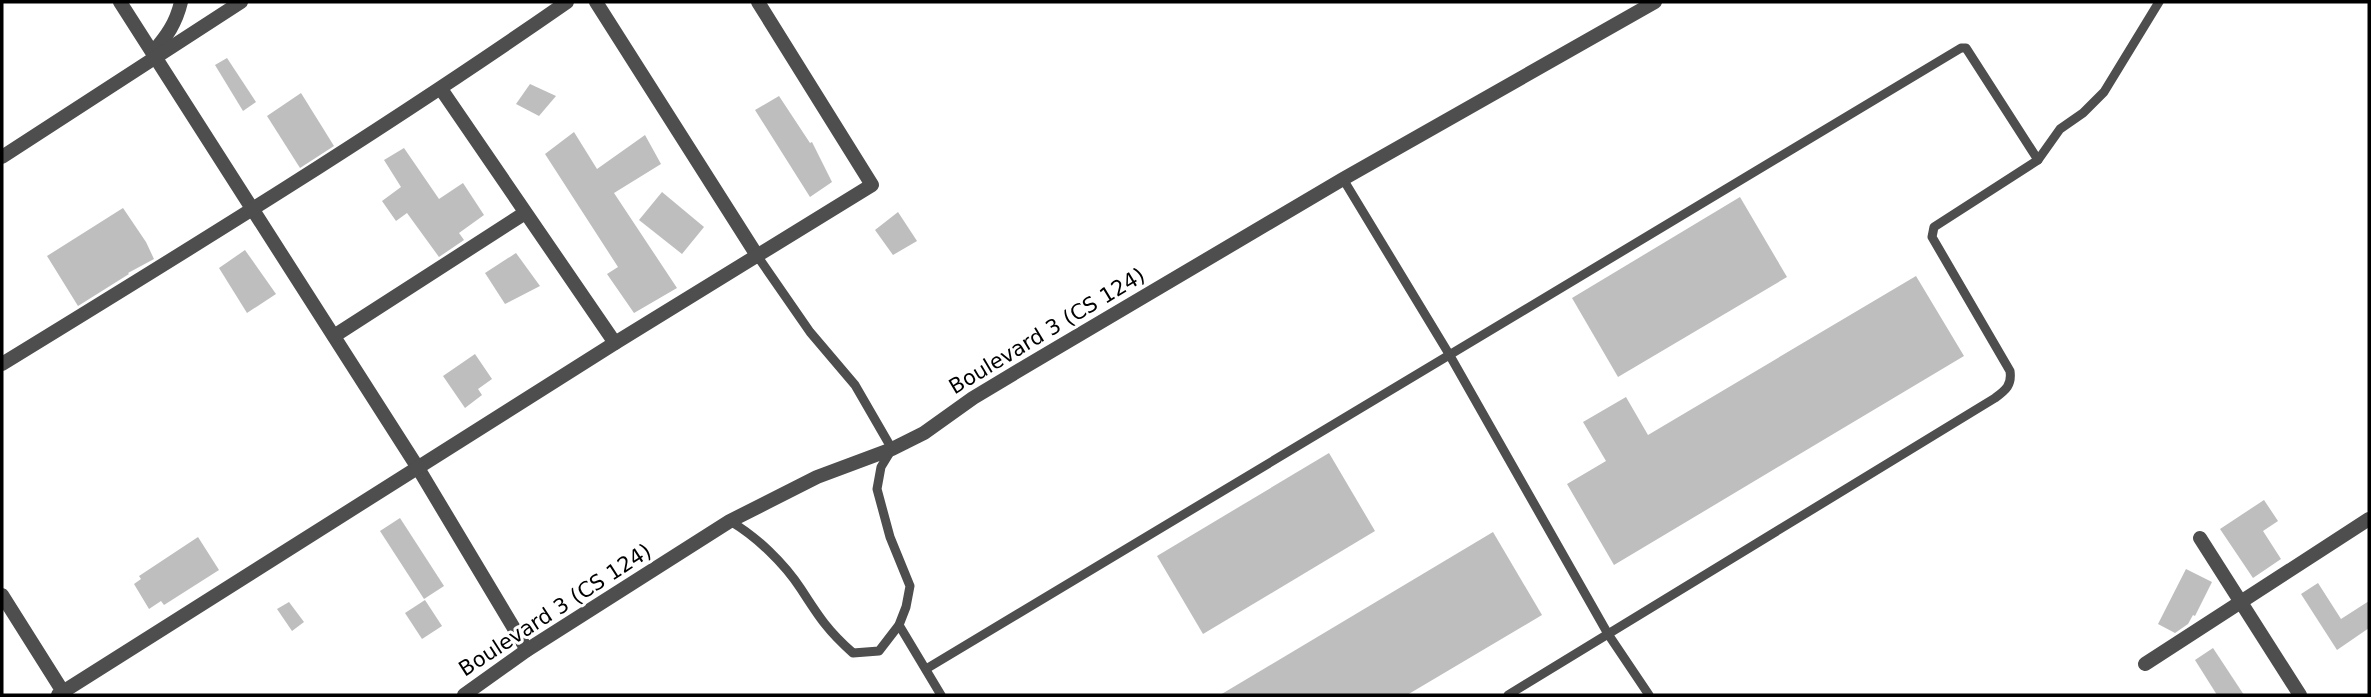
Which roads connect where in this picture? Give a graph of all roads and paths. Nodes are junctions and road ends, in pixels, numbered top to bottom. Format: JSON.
{"nodes":[{"id":1,"x":120,"y":2,"type":"edge"},
{"id":2,"x":181,"y":2,"type":"edge"},
{"id":3,"x":241,"y":2,"type":"edge"},
{"id":4,"x":567,"y":2,"type":"edge"},
{"id":5,"x":596,"y":2,"type":"edge"},
{"id":6,"x":758,"y":2,"type":"edge"},
{"id":7,"x":1655,"y":2,"type":"edge"},
{"id":8,"x":2159,"y":2,"type":"edge"},
{"id":9,"x":154,"y":55,"type":"junction"},
{"id":10,"x":441,"y":89,"type":"junction"},
{"id":11,"x":2,"y":157,"type":"edge"},
{"id":12,"x":2038,"y":160,"type":"junction"},
{"id":13,"x":1343,"y":179,"type":"junction"},
{"id":14,"x":254,"y":209,"type":"junction"},
{"id":15,"x":525,"y":213,"type":"junction"},
{"id":16,"x":758,"y":257,"type":"junction"},
{"id":17,"x":334,"y":336,"type":"junction"},
{"id":18,"x":615,"y":344,"type":"junction"},
{"id":19,"x":1449,"y":354,"type":"junction"},
{"id":20,"x":2,"y":364,"type":"edge"},
{"id":21,"x":892,"y":449,"type":"junction"},
{"id":22,"x":418,"y":468,"type":"junction"},
{"id":23,"x":2369,"y":519,"type":"edge"},
{"id":24,"x":730,"y":521,"type":"junction"},
{"id":25,"x":2200,"y":538,"type":"dead end"},
{"id":26,"x":2,"y":595,"type":"edge"},
{"id":27,"x":2240,"y":602,"type":"junction"},
{"id":28,"x":899,"y":625,"type":"junction"},
{"id":29,"x":1608,"y":634,"type":"junction"},
{"id":30,"x":527,"y":650,"type":"junction"},
{"id":31,"x":2145,"y":664,"type":"dead end"},
{"id":32,"x":926,"y":669,"type":"junction"},
{"id":33,"x":62,"y":694,"type":"edge"},
{"id":34,"x":464,"y":695,"type":"edge"},
{"id":35,"x":941,"y":695,"type":"edge"},
{"id":36,"x":1508,"y":695,"type":"edge"},
{"id":37,"x":1649,"y":695,"type":"edge"},
{"id":38,"x":2300,"y":695,"type":"edge"}],
"edges":[{"from":1,"to":9,"type":"street"},
{"from":2,"to":9,"type":"street"},
{"from":3,"to":9,"type":"street"},
{"from":4,"to":10,"type":"street"},
{"from":5,"to":16,"type":"street"},
{"from":6,"to":16,"type":"street"},
{"from":7,"to":13,"type":"street","name":"Boulevard 3 (CS 124)"},
{"from":8,"to":12,"type":"lane"},
{"from":9,"to":11,"type":"street"},
{"from":9,"to":14,"type":"street"},
{"from":10,"to":14,"type":"street"},
{"from":10,"to":15,"type":"street"},
{"from":12,"to":19,"type":"lane"},
{"from":12,"to":29,"type":"lane"},
{"from":13,"to":19,"type":"lane"},
{"from":13,"to":21,"type":"street","name":"Boulevard 3 (CS 124)"},
{"from":14,"to":17,"type":"street"},
{"from":14,"to":20,"type":"street"},
{"from":15,"to":17,"type":"street"},
{"from":15,"to":18,"type":"street"},
{"from":16,"to":18,"type":"street"},
{"from":16,"to":21,"type":"lane"},
{"from":17,"to":22,"type":"street"},
{"from":18,"to":22,"type":"street"},
{"from":19,"to":29,"type":"lane"},
{"from":19,"to":32,"type":"lane"},
{"from":21,"to":24,"type":"street","name":"Boulevard 3 (CS 124)"},
{"from":21,"to":28,"type":"lane"},
{"from":22,"to":30,"type":"street"},
{"from":22,"to":33,"type":"street"},
{"from":23,"to":27,"type":"street"},
{"from":24,"to":28,"type":"lane"},
{"from":24,"to":30,"type":"street","name":"Boulevard 3 (CS 124)"},
{"from":25,"to":27,"type":"street"},
{"from":26,"to":33,"type":"street"},
{"from":27,"to":31,"type":"street"},
{"from":27,"to":38,"type":"street"},
{"from":28,"to":32,"type":"lane"},
{"from":29,"to":36,"type":"lane"},
{"from":29,"to":37,"type":"lane"},
{"from":30,"to":34,"type":"street","name":"Boulevard 3 (CS 124)"},
{"from":32,"to":35,"type":"lane"}]}
